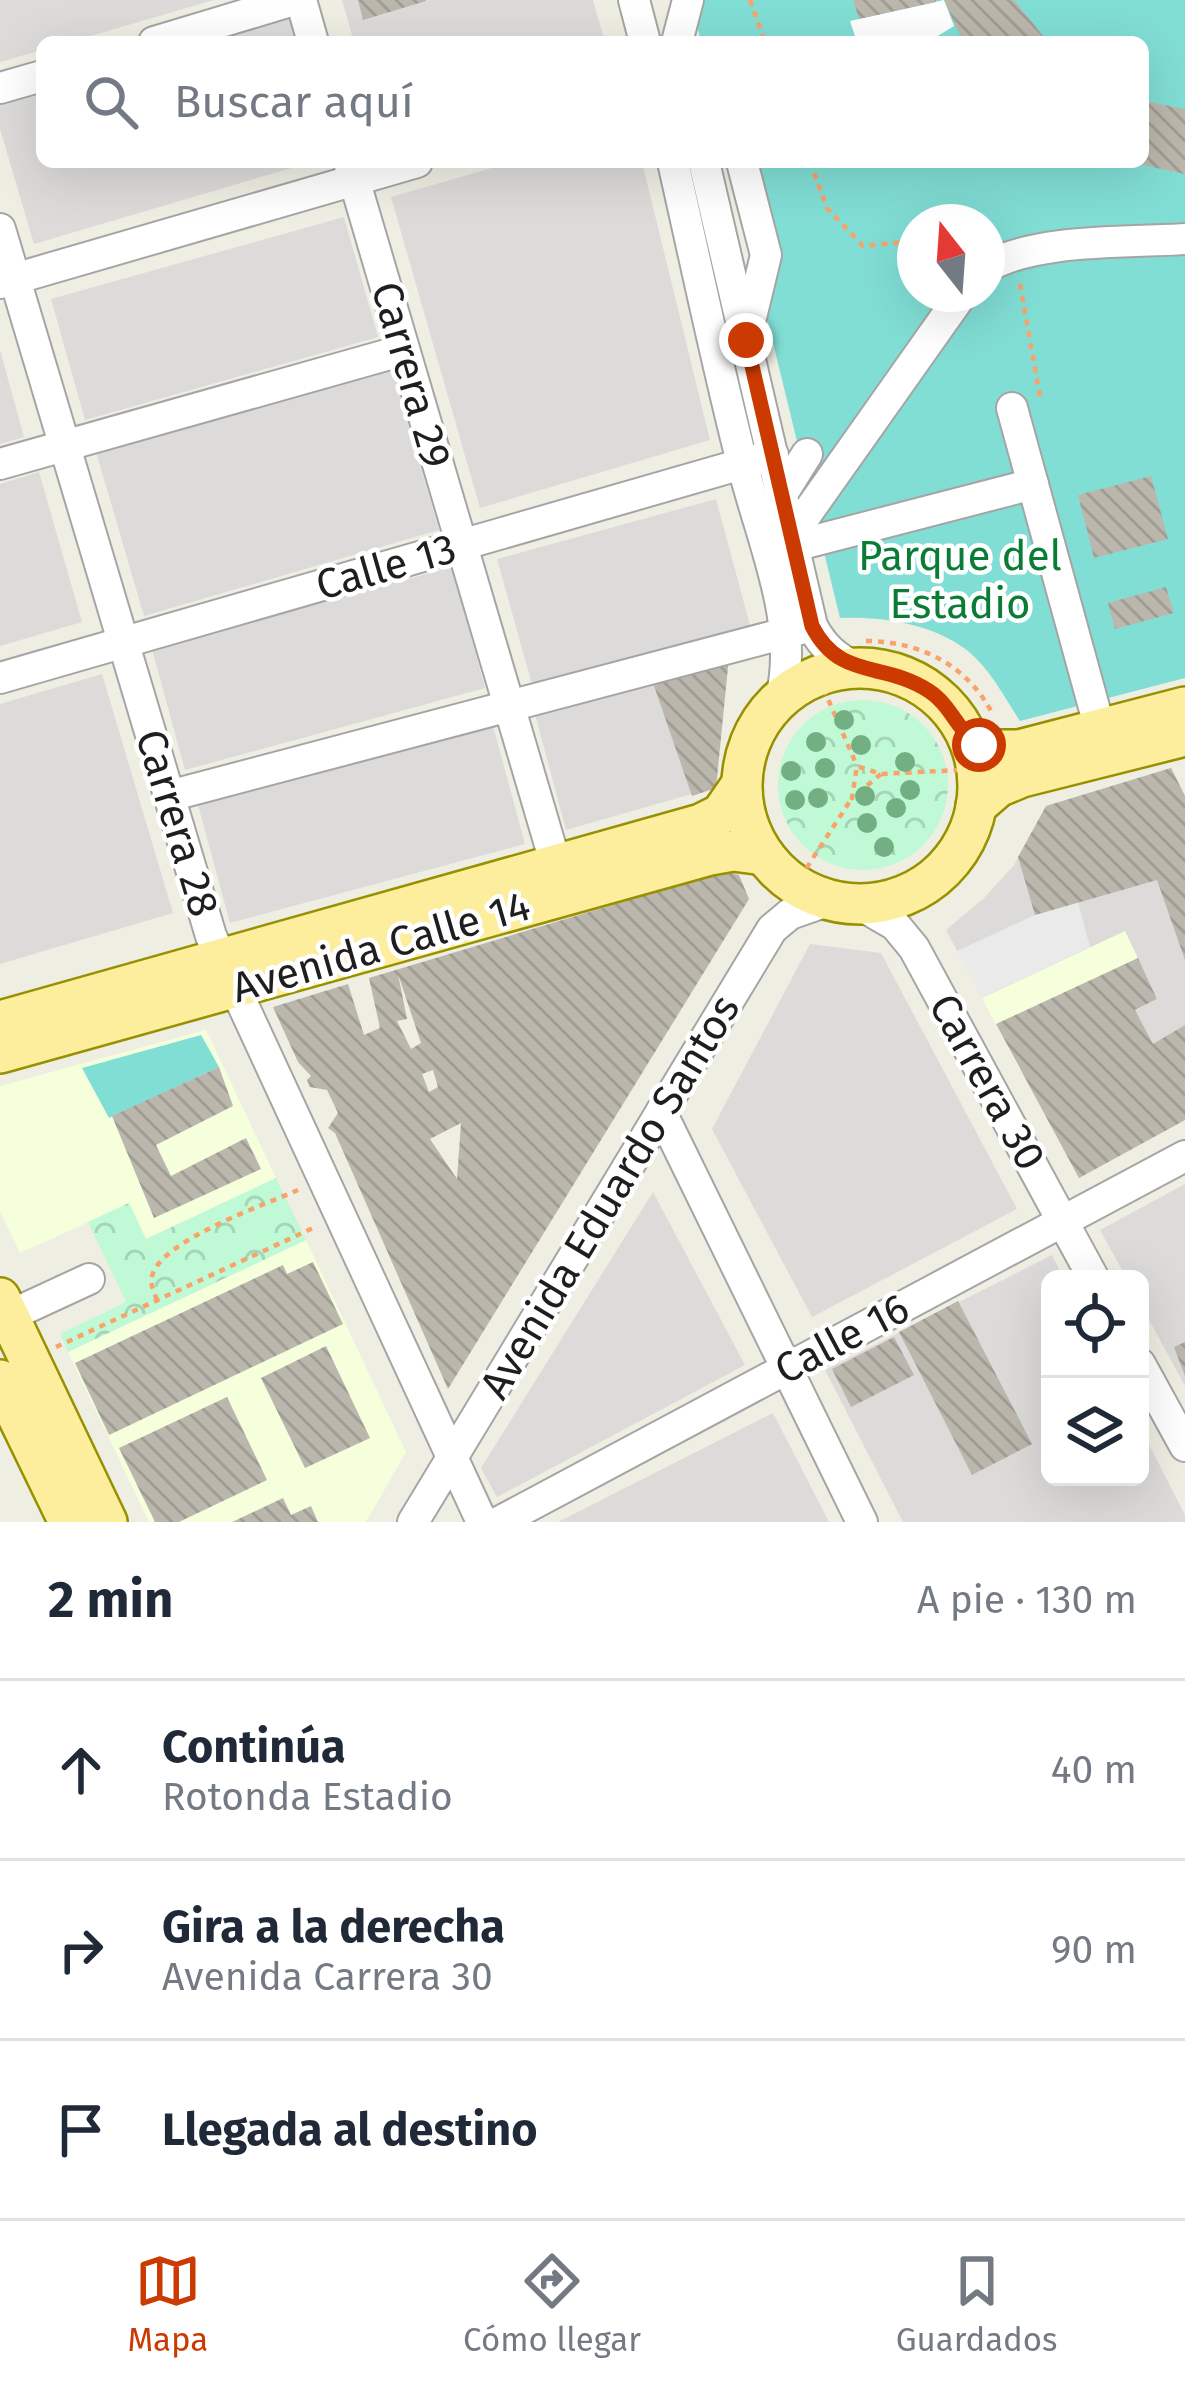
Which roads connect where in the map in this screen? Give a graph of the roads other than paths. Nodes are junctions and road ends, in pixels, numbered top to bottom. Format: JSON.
{"nodes":[{"id":1,"x":298,"y":0,"type":"edge"},
{"id":2,"x":634,"y":0,"type":"edge"},
{"id":3,"x":666,"y":0,"type":"edge"},
{"id":4,"x":688,"y":0,"type":"edge"},
{"id":5,"x":175,"y":36,"type":"edge"},
{"id":6,"x":312,"y":36,"type":"edge"},
{"id":7,"x":643,"y":36,"type":"edge"},
{"id":8,"x":675,"y":36,"type":"edge"},
{"id":9,"x":678,"y":36,"type":"edge"},
{"id":10,"x":36,"y":78,"type":"edge"},
{"id":11,"x":0,"y":88,"type":"edge"},
{"id":12,"x":674,"y":168,"type":"edge"},
{"id":13,"x":705,"y":168,"type":"edge"},
{"id":14,"x":744,"y":168,"type":"edge"},
{"id":15,"x":351,"y":171,"type":"edge"},
{"id":16,"x":0,"y":229,"type":"edge"},
{"id":17,"x":1185,"y":239,"type":"edge"},
{"id":18,"x":1005,"y":260,"type":"edge"},
{"id":19,"x":7,"y":281,"type":"edge"},
{"id":20,"x":950,"y":312,"type":"edge"},
{"id":21,"x":746,"y":340,"type":"junction"},
{"id":22,"x":404,"y":350,"type":"junction"},
{"id":23,"x":1028,"y":410,"type":"road end"},
{"id":24,"x":64,"y":446,"type":"junction"},
{"id":25,"x":807,"y":454,"type":"dead end"},
{"id":26,"x":772,"y":455,"type":"junction"},
{"id":27,"x":0,"y":464,"type":"edge"},
{"id":28,"x":742,"y":464,"type":"junction"},
{"id":29,"x":1033,"y":484,"type":"junction"},
{"id":30,"x":782,"y":494,"type":"junction"},
{"id":31,"x":793,"y":541,"type":"junction"},
{"id":32,"x":461,"y":545,"type":"junction"},
{"id":33,"x":799,"y":629,"type":"junction"},
{"id":34,"x":123,"y":643,"type":"junction"},
{"id":35,"x":844,"y":662,"type":"junction"},
{"id":36,"x":0,"y":679,"type":"edge"},
{"id":37,"x":781,"y":698,"type":"junction"},
{"id":38,"x":509,"y":706,"type":"junction"},
{"id":39,"x":1181,"y":727,"type":"edge"},
{"id":40,"x":1100,"y":729,"type":"junction"},
{"id":41,"x":980,"y":760,"type":"junction"},
{"id":42,"x":741,"y":785,"type":"junction"},
{"id":43,"x":169,"y":796,"type":"junction"},
{"id":44,"x":764,"y":855,"type":"junction"},
{"id":45,"x":556,"y":865,"type":"junction"},
{"id":46,"x":828,"y":896,"type":"junction"},
{"id":47,"x":227,"y":974,"type":"junction"},
{"id":48,"x":0,"y":1021,"type":"edge"},
{"id":49,"x":0,"y":1053,"type":"edge"},
{"id":50,"x":661,"y":1112,"type":"junction"},
{"id":51,"x":1185,"y":1156,"type":"edge"},
{"id":52,"x":1063,"y":1221,"type":"junction"},
{"id":53,"x":1089,"y":1270,"type":"edge"},
{"id":54,"x":89,"y":1280,"type":"dead end"},
{"id":55,"x":4,"y":1307,"type":"edge"},
{"id":56,"x":786,"y":1368,"type":"junction"},
{"id":57,"x":15,"y":1370,"type":"edge"},
{"id":58,"x":1148,"y":1378,"type":"edge"},
{"id":59,"x":1185,"y":1447,"type":"edge"},
{"id":60,"x":451,"y":1460,"type":"junction"},
{"id":61,"x":68,"y":1522,"type":"edge"},
{"id":62,"x":107,"y":1522,"type":"edge"},
{"id":63,"x":413,"y":1522,"type":"edge"},
{"id":64,"x":482,"y":1522,"type":"edge"},
{"id":65,"x":499,"y":1522,"type":"edge"},
{"id":66,"x":862,"y":1522,"type":"edge"}],
"edges":[{"from":1,"to":5,"type":"street"},
{"from":1,"to":6,"type":"street"},
{"from":2,"to":7,"type":"street"},
{"from":3,"to":8,"type":"street"},
{"from":4,"to":9,"type":"street"},
{"from":10,"to":11,"type":"street"},
{"from":12,"to":28,"type":"street"},
{"from":13,"to":21,"type":"street"},
{"from":14,"to":21,"type":"street"},
{"from":15,"to":19,"type":"street"},
{"from":15,"to":22,"type":"street","name":"Carrera 29"},
{"from":16,"to":19,"type":"street","name":"Carrera 28"},
{"from":17,"to":18,"type":"street"},
{"from":19,"to":24,"type":"street","name":"Carrera 28"},
{"from":20,"to":31,"type":"street"},
{"from":21,"to":26,"type":"street"},
{"from":22,"to":24,"type":"street"},
{"from":22,"to":32,"type":"street","name":"Carrera 29"},
{"from":23,"to":29,"type":"street"},
{"from":24,"to":27,"type":"street"},
{"from":24,"to":34,"type":"street","name":"Carrera 28"},
{"from":25,"to":30,"type":"street"},
{"from":26,"to":28,"type":"street","name":"Calle 13"},
{"from":26,"to":30,"type":"street"},
{"from":28,"to":32,"type":"street","name":"Calle 13"},
{"from":28,"to":33,"type":"street"},
{"from":29,"to":31,"type":"street"},
{"from":29,"to":40,"type":"street"},
{"from":30,"to":31,"type":"street"},
{"from":31,"to":33,"type":"street"},
{"from":32,"to":34,"type":"street","name":"Calle 13"},
{"from":32,"to":38,"type":"street","name":"Carrera 29"},
{"from":33,"to":35,"type":"street"},
{"from":33,"to":37,"type":"street"},
{"from":33,"to":38,"type":"street"},
{"from":34,"to":36,"type":"street","name":"Calle 13"},
{"from":34,"to":43,"type":"street","name":"Carrera 28"},
{"from":35,"to":37,"type":"main road"},
{"from":35,"to":41,"type":"main road"},
{"from":37,"to":42,"type":"main road"},
{"from":38,"to":43,"type":"street"},
{"from":38,"to":45,"type":"street","name":"Carrera 29"},
{"from":39,"to":40,"type":"main road"},
{"from":39,"to":41,"type":"main road"},
{"from":40,"to":41,"type":"main road"},
{"from":41,"to":46,"type":"main road"},
{"from":42,"to":44,"type":"main road"},
{"from":42,"to":45,"type":"main road","name":"Avenida Calle 14"},
{"from":43,"to":47,"type":"street","name":"Carrera 28"},
{"from":44,"to":46,"type":"main road"},
{"from":44,"to":47,"type":"main road","name":"Avenida Calle 14"},
{"from":45,"to":47,"type":"main road","name":"Avenida Calle 14"},
{"from":46,"to":50,"type":"street","name":"Avenida Eduardo Santos"},
{"from":46,"to":52,"type":"street","name":"Carrera 30"},
{"from":47,"to":48,"type":"main road","name":"Avenida Calle 14"},
{"from":47,"to":49,"type":"main road","name":"Avenida Calle 14"},
{"from":47,"to":60,"type":"street","name":"Carrera 28"},
{"from":50,"to":56,"type":"street"},
{"from":50,"to":60,"type":"street","name":"Avenida Eduardo Santos"},
{"from":51,"to":52,"type":"street","name":"Calle 16"},
{"from":52,"to":53,"type":"street","name":"Carrera 30"},
{"from":52,"to":56,"type":"street","name":"Calle 16"},
{"from":54,"to":55,"type":"street"},
{"from":55,"to":57,"type":"main road"},
{"from":56,"to":65,"type":"street","name":"Calle 16"},
{"from":56,"to":66,"type":"street"},
{"from":57,"to":61,"type":"main road"},
{"from":57,"to":62,"type":"main road"},
{"from":58,"to":59,"type":"street"},
{"from":60,"to":63,"type":"street","name":"Avenida Eduardo Santos"},
{"from":60,"to":64,"type":"street","name":"Carrera 28"}]}
